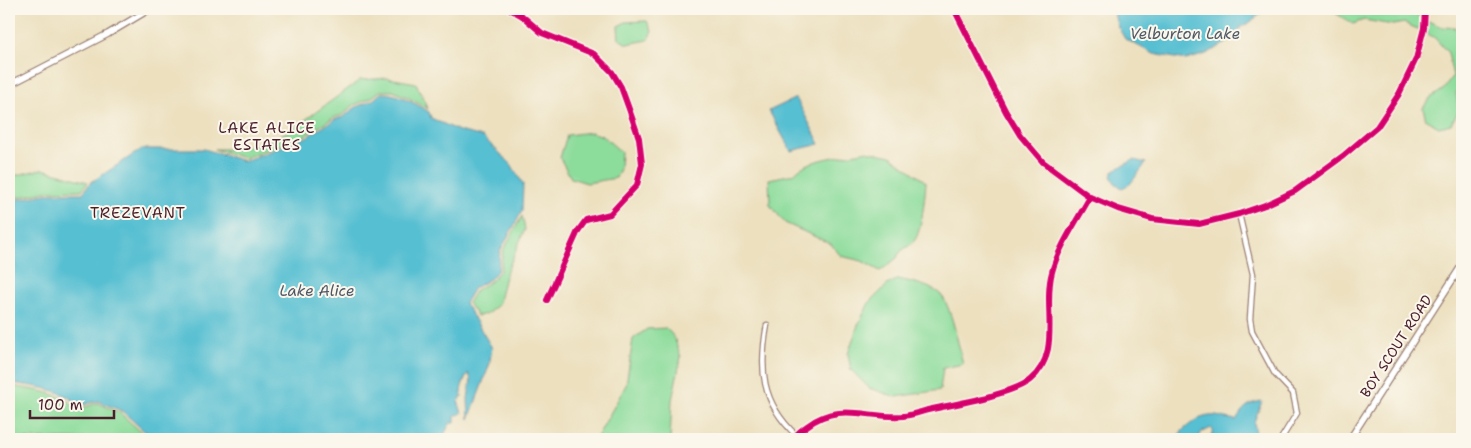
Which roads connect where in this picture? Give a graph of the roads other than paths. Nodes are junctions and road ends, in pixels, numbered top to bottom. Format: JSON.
{"nodes":[{"id":1,"x":150,"y":9,"type":"edge"},
{"id":2,"x":510,"y":9,"type":"edge"},
{"id":3,"x":954,"y":9,"type":"edge"},
{"id":4,"x":1426,"y":9,"type":"edge"},
{"id":5,"x":9,"y":85,"type":"edge"},
{"id":6,"x":1090,"y":197,"type":"junction"},
{"id":7,"x":1239,"y":214,"type":"junction"},
{"id":8,"x":1462,"y":266,"type":"edge"},
{"id":9,"x":547,"y":300,"type":"dead end"},
{"id":10,"x":767,"y":325,"type":"dead end"},
{"id":11,"x":795,"y":437,"type":"edge"},
{"id":12,"x":1281,"y":439,"type":"edge"},
{"id":13,"x":1350,"y":439,"type":"edge"}],
"edges":[{"from":1,"to":5,"type":"street"},
{"from":2,"to":9,"type":"street"},
{"from":3,"to":6,"type":"street"},
{"from":4,"to":7,"type":"street"},
{"from":6,"to":7,"type":"street"},
{"from":6,"to":11,"type":"street"},
{"from":7,"to":12,"type":"street"},
{"from":8,"to":13,"type":"street","name":"BOY SCOUT ROAD"},
{"from":10,"to":11,"type":"street"}]}
